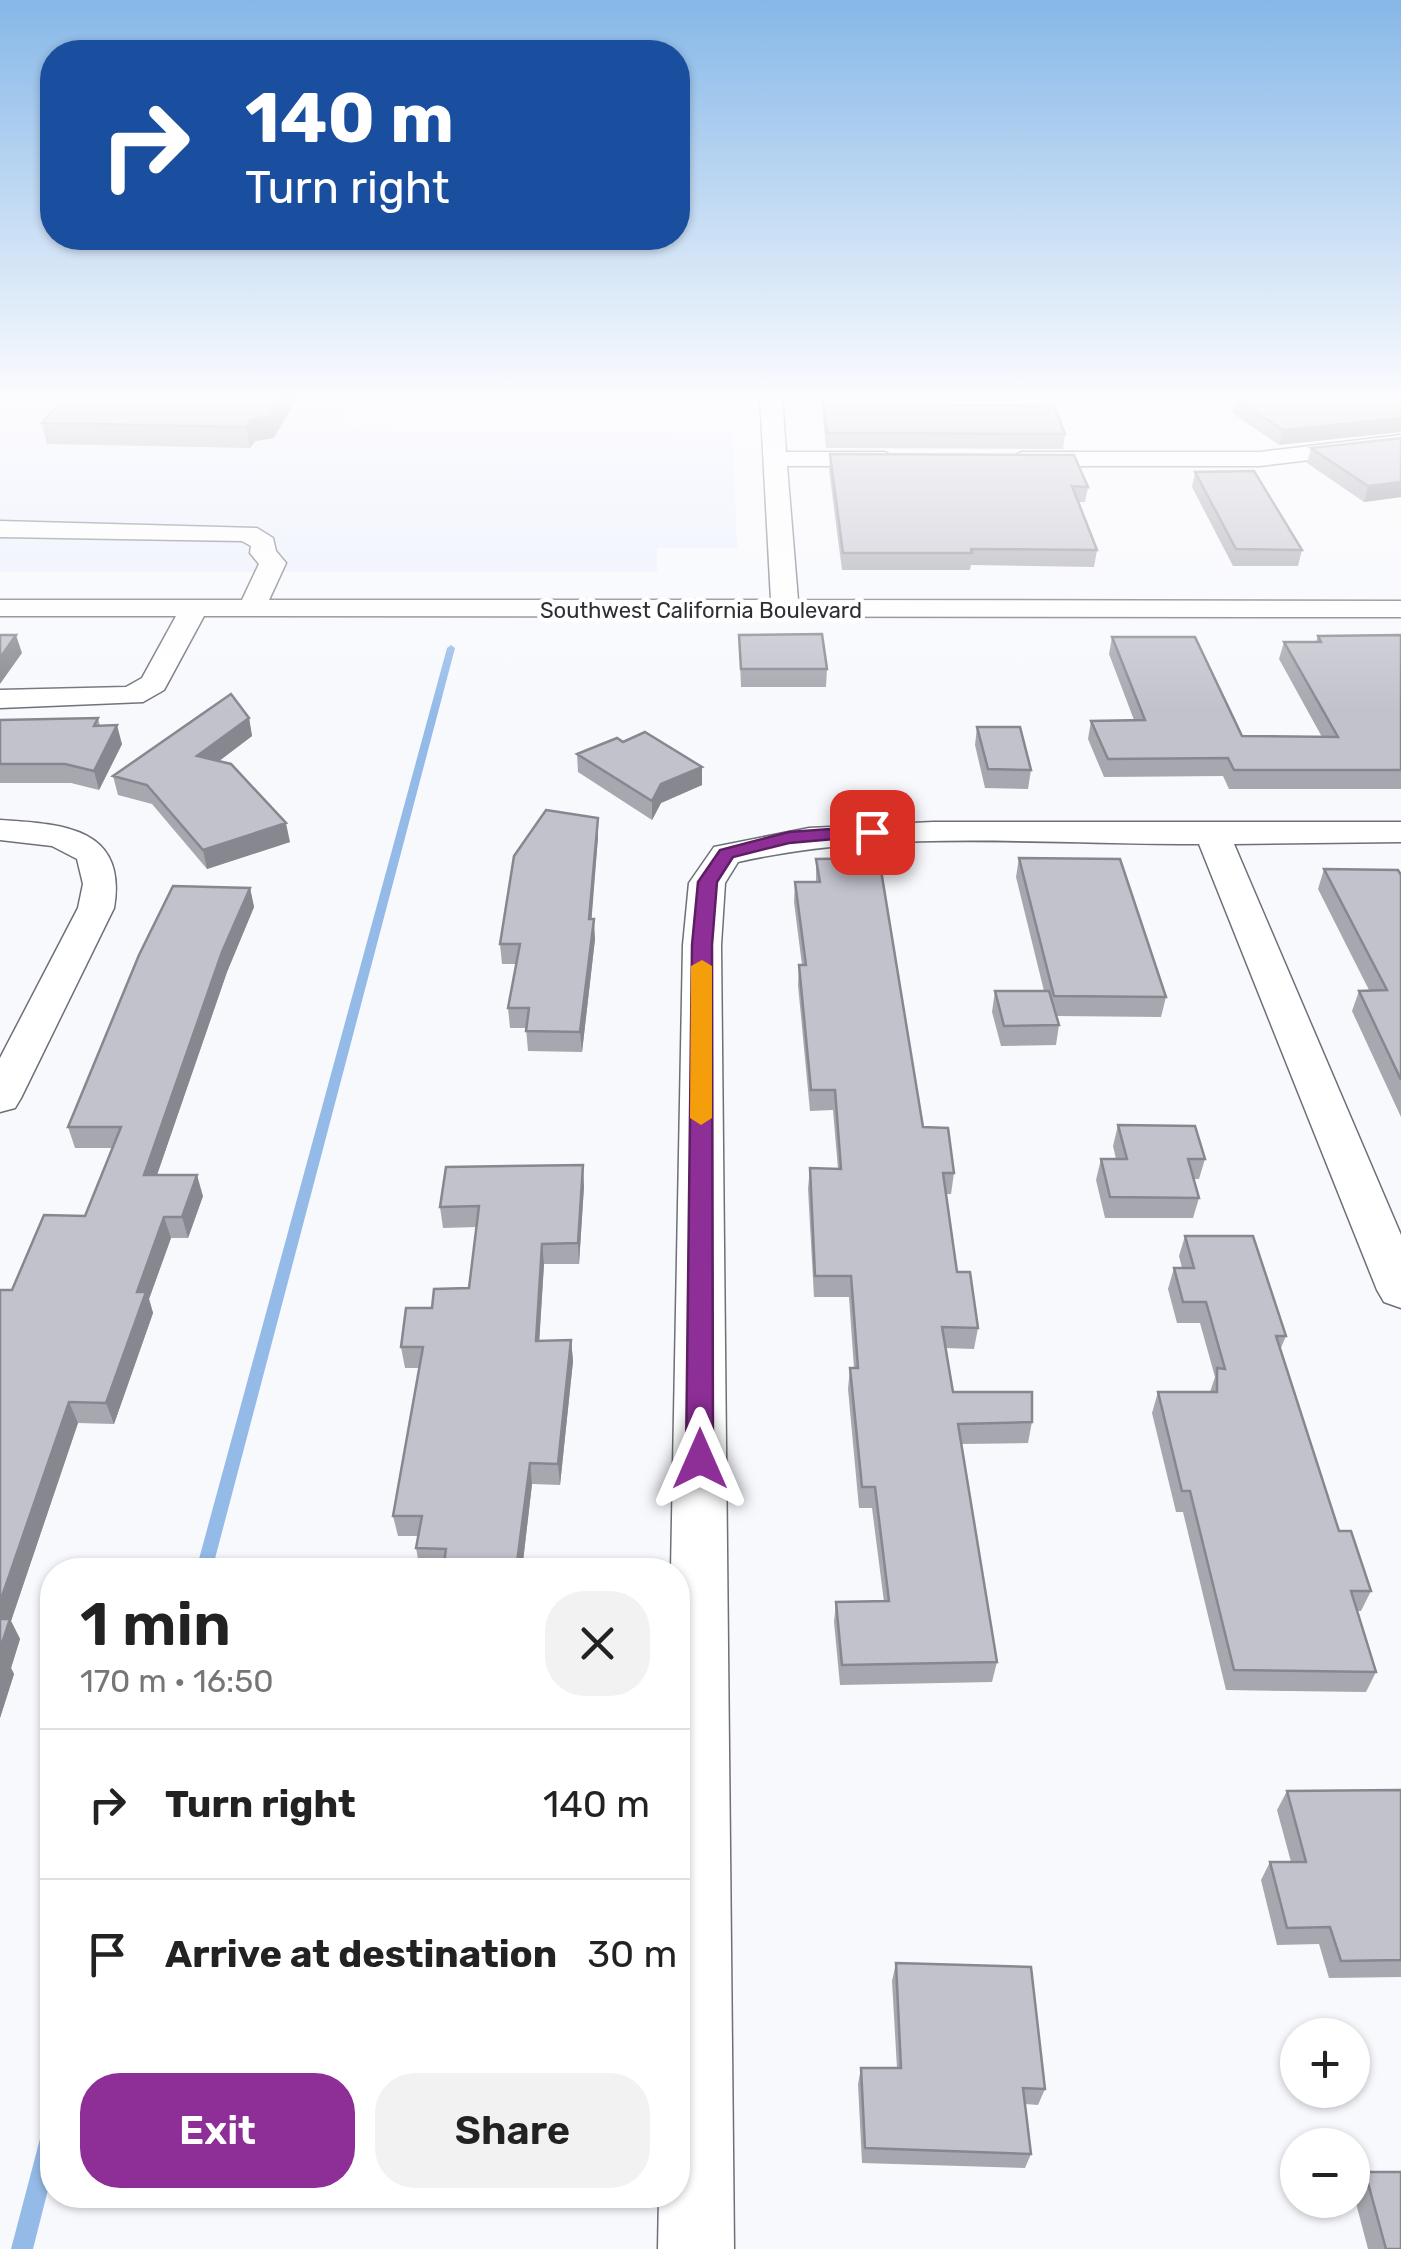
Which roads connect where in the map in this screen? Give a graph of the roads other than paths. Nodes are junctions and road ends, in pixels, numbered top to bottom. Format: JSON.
{"nodes":[{"id":1,"x":779,"y":501,"type":"edge"},
{"id":2,"x":0,"y":529,"type":"edge"},
{"id":3,"x":0,"y":553,"type":"edge"},
{"id":4,"x":262,"y":554,"type":"junction"},
{"id":5,"x":0,"y":608,"type":"edge"},
{"id":6,"x":207,"y":609,"type":"junction"},
{"id":7,"x":251,"y":609,"type":"junction"},
{"id":8,"x":1401,"y":609,"type":"edge"},
{"id":9,"x":785,"y":610,"type":"junction"},
{"id":10,"x":0,"y":698,"type":"edge"},
{"id":11,"x":0,"y":830,"type":"edge"},
{"id":12,"x":1401,"y":832,"type":"edge"},
{"id":13,"x":1213,"y":836,"type":"junction"},
{"id":14,"x":0,"y":1098,"type":"edge"},
{"id":15,"x":1401,"y":1290,"type":"edge"},
{"id":16,"x":696,"y":2249,"type":"edge"}],
"edges":[{"from":1,"to":9,"type":"street"},
{"from":2,"to":4,"type":"street"},
{"from":3,"to":4,"type":"street"},
{"from":4,"to":6,"type":"street"},
{"from":4,"to":7,"type":"street"},
{"from":5,"to":6,"type":"street","name":"Southwest California Boulevard"},
{"from":6,"to":7,"type":"street","name":"Southwest California Boulevard"},
{"from":6,"to":10,"type":"street"},
{"from":7,"to":9,"type":"street","name":"Southwest California Boulevard"},
{"from":8,"to":9,"type":"street","name":"Southwest California Boulevard"},
{"from":11,"to":14,"type":"street"},
{"from":12,"to":13,"type":"street"},
{"from":13,"to":15,"type":"street"},
{"from":13,"to":16,"type":"street"}]}
